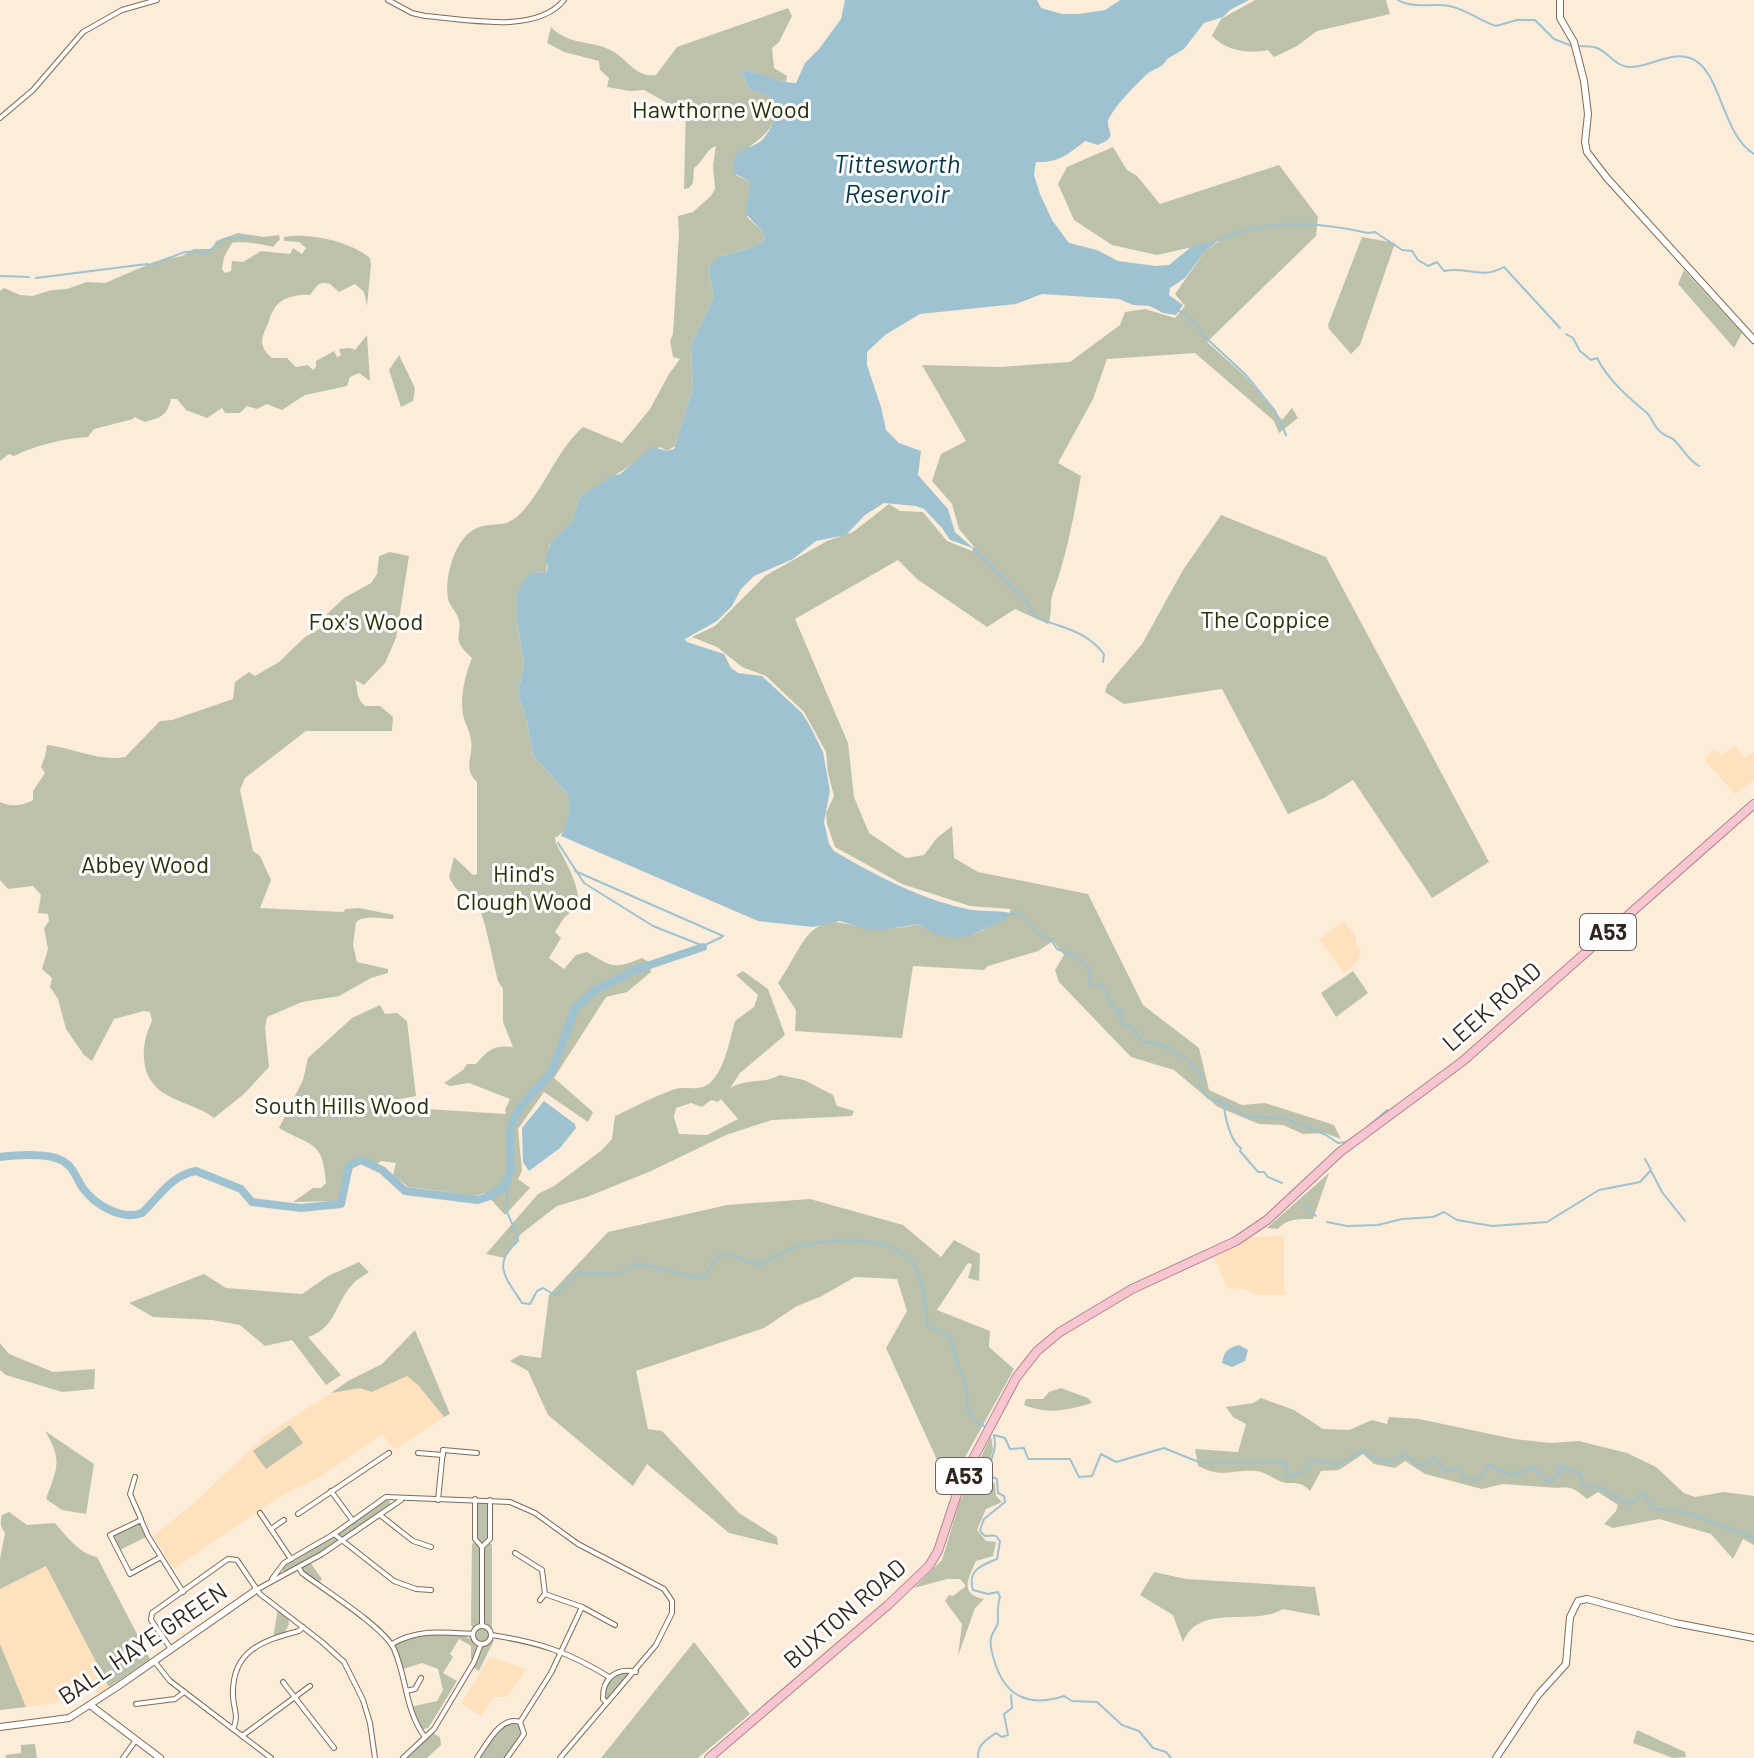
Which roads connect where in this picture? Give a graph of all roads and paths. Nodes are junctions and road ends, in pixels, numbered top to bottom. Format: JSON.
{"nodes":[{"id":1,"x":157,"y":0,"type":"edge"},
{"id":2,"x":388,"y":0,"type":"edge"},
{"id":3,"x":564,"y":0,"type":"edge"},
{"id":4,"x":1560,"y":0,"type":"edge"},
{"id":5,"x":0,"y":118,"type":"edge"},
{"id":6,"x":1754,"y":340,"type":"edge"},
{"id":7,"x":1754,"y":804,"type":"edge"},
{"id":8,"x":1249,"y":1232,"type":"joint"},
{"id":9,"x":389,"y":1453,"type":"dead end"},
{"id":10,"x":418,"y":1453,"type":"dead end"},
{"id":11,"x":477,"y":1453,"type":"dead end"},
{"id":12,"x":443,"y":1455,"type":"junction"},
{"id":13,"x":135,"y":1477,"type":"dead end"},
{"id":14,"x":331,"y":1491,"type":"junction"},
{"id":15,"x":383,"y":1499,"type":"junction"},
{"id":16,"x":403,"y":1499,"type":"junction"},
{"id":17,"x":475,"y":1499,"type":"junction"},
{"id":18,"x":438,"y":1500,"type":"junction"},
{"id":19,"x":490,"y":1500,"type":"junction"},
{"id":20,"x":390,"y":1508,"type":"junction"},
{"id":21,"x":260,"y":1513,"type":"dead end"},
{"id":22,"x":298,"y":1514,"type":"dead end"},
{"id":23,"x":380,"y":1515,"type":"junction"},
{"id":24,"x":141,"y":1520,"type":"junction"},
{"id":25,"x":284,"y":1520,"type":"dead end"},
{"id":26,"x":353,"y":1521,"type":"junction"},
{"id":27,"x":271,"y":1529,"type":"junction"},
{"id":28,"x":334,"y":1534,"type":"junction"},
{"id":29,"x":342,"y":1541,"type":"junction"},
{"id":30,"x":431,"y":1547,"type":"dead end"},
{"id":31,"x":482,"y":1547,"type":"junction"},
{"id":32,"x":515,"y":1553,"type":"dead end"},
{"id":33,"x":161,"y":1557,"type":"junction"},
{"id":34,"x":291,"y":1559,"type":"junction"},
{"id":35,"x":282,"y":1566,"type":"junction"},
{"id":36,"x":299,"y":1568,"type":"junction"},
{"id":37,"x":287,"y":1574,"type":"junction"},
{"id":38,"x":272,"y":1579,"type":"junction"},
{"id":39,"x":256,"y":1590,"type":"junction"},
{"id":40,"x":431,"y":1590,"type":"dead end"},
{"id":41,"x":183,"y":1592,"type":"junction"},
{"id":42,"x":545,"y":1594,"type":"junction"},
{"id":43,"x":540,"y":1600,"type":"dead end"},
{"id":44,"x":582,"y":1607,"type":"junction"},
{"id":45,"x":482,"y":1625,"type":"junction"},
{"id":46,"x":615,"y":1625,"type":"dead end"},
{"id":47,"x":303,"y":1627,"type":"junction"},
{"id":48,"x":473,"y":1634,"type":"junction"},
{"id":49,"x":491,"y":1635,"type":"junction"},
{"id":50,"x":1754,"y":1638,"type":"edge"},
{"id":51,"x":392,"y":1644,"type":"junction"},
{"id":52,"x":481,"y":1644,"type":"junction"},
{"id":53,"x":171,"y":1649,"type":"junction"},
{"id":54,"x":562,"y":1650,"type":"junction"},
{"id":55,"x":154,"y":1661,"type":"junction"},
{"id":56,"x":636,"y":1672,"type":"junction"},
{"id":57,"x":609,"y":1677,"type":"junction"},
{"id":58,"x":421,"y":1681,"type":"dead end"},
{"id":59,"x":283,"y":1682,"type":"dead end"},
{"id":60,"x":310,"y":1686,"type":"dead end"},
{"id":61,"x":406,"y":1691,"type":"junction"},
{"id":62,"x":184,"y":1692,"type":"junction"},
{"id":63,"x":294,"y":1697,"type":"junction"},
{"id":64,"x":606,"y":1702,"type":"junction"},
{"id":65,"x":136,"y":1704,"type":"dead end"},
{"id":66,"x":90,"y":1705,"type":"junction"},
{"id":67,"x":520,"y":1722,"type":"junction"},
{"id":68,"x":0,"y":1727,"type":"edge"},
{"id":69,"x":233,"y":1729,"type":"junction"},
{"id":70,"x":242,"y":1736,"type":"junction"},
{"id":71,"x":425,"y":1737,"type":"junction"},
{"id":72,"x":136,"y":1740,"type":"junction"},
{"id":73,"x":334,"y":1748,"type":"dead end"},
{"id":74,"x":123,"y":1758,"type":"edge"},
{"id":75,"x":160,"y":1758,"type":"edge"},
{"id":76,"x":271,"y":1758,"type":"edge"},
{"id":77,"x":375,"y":1758,"type":"edge"},
{"id":78,"x":403,"y":1758,"type":"edge"},
{"id":79,"x":477,"y":1758,"type":"edge"},
{"id":80,"x":507,"y":1758,"type":"edge"},
{"id":81,"x":560,"y":1758,"type":"edge"},
{"id":82,"x":709,"y":1758,"type":"edge"},
{"id":83,"x":1496,"y":1758,"type":"edge"}],
"edges":[{"from":1,"to":5,"type":"street"},
{"from":2,"to":3,"type":"street"},
{"from":4,"to":6,"type":"street"},
{"from":7,"to":8,"type":"highway","name":"LEEK ROAD","number":"A53"},
{"from":8,"to":82,"type":"highway","name":"BUXTON ROAD","number":"A53"},
{"from":9,"to":14,"type":"street"},
{"from":10,"to":12,"type":"street"},
{"from":11,"to":12,"type":"street"},
{"from":12,"to":18,"type":"street"},
{"from":13,"to":24,"type":"street"},
{"from":14,"to":22,"type":"street"},
{"from":14,"to":26,"type":"street"},
{"from":15,"to":16,"type":"street"},
{"from":15,"to":20,"type":"street"},
{"from":15,"to":26,"type":"street"},
{"from":16,"to":18,"type":"street"},
{"from":16,"to":20,"type":"street"},
{"from":17,"to":18,"type":"street"},
{"from":17,"to":19,"type":"street"},
{"from":17,"to":31,"type":"street"},
{"from":19,"to":31,"type":"street"},
{"from":19,"to":56,"type":"street"},
{"from":20,"to":23,"type":"street"},
{"from":21,"to":27,"type":"street"},
{"from":23,"to":29,"type":"street"},
{"from":23,"to":30,"type":"street"},
{"from":24,"to":33,"type":"street"},
{"from":24,"to":33,"type":"street"},
{"from":25,"to":27,"type":"street"},
{"from":26,"to":28,"type":"street"},
{"from":27,"to":34,"type":"street"},
{"from":28,"to":29,"type":"street"},
{"from":28,"to":34,"type":"street"},
{"from":29,"to":36,"type":"street"},
{"from":29,"to":40,"type":"street"},
{"from":31,"to":45,"type":"street"},
{"from":32,"to":42,"type":"street"},
{"from":33,"to":41,"type":"street"},
{"from":34,"to":35,"type":"street"},
{"from":35,"to":37,"type":"street"},
{"from":35,"to":38,"type":"street"},
{"from":36,"to":37,"type":"street"},
{"from":36,"to":51,"type":"street"},
{"from":37,"to":38,"type":"street"},
{"from":38,"to":39,"type":"street"},
{"from":39,"to":41,"type":"street"},
{"from":39,"to":47,"type":"street"},
{"from":39,"to":53,"type":"street","name":"BALL HAYE GREEN"},
{"from":41,"to":53,"type":"street"},
{"from":42,"to":43,"type":"street"},
{"from":42,"to":44,"type":"street"},
{"from":44,"to":46,"type":"street"},
{"from":44,"to":54,"type":"street"},
{"from":45,"to":48,"type":"street"},
{"from":45,"to":49,"type":"street"},
{"from":47,"to":69,"type":"street"},
{"from":47,"to":77,"type":"street"},
{"from":48,"to":51,"type":"street"},
{"from":48,"to":52,"type":"street"},
{"from":49,"to":52,"type":"street"},
{"from":49,"to":54,"type":"street"},
{"from":50,"to":83,"type":"street"},
{"from":51,"to":61,"type":"street"},
{"from":52,"to":71,"type":"street"},
{"from":53,"to":55,"type":"street","name":"BALL HAYE GREEN"},
{"from":54,"to":57,"type":"street"},
{"from":54,"to":67,"type":"street"},
{"from":55,"to":62,"type":"street"},
{"from":55,"to":66,"type":"street","name":"BALL HAYE GREEN"},
{"from":56,"to":57,"type":"street"},
{"from":56,"to":64,"type":"street"},
{"from":57,"to":64,"type":"street"},
{"from":58,"to":61,"type":"street"},
{"from":59,"to":63,"type":"street"},
{"from":60,"to":63,"type":"street"},
{"from":61,"to":71,"type":"street"},
{"from":62,"to":65,"type":"street"},
{"from":62,"to":69,"type":"street"},
{"from":63,"to":70,"type":"street"},
{"from":63,"to":73,"type":"street"},
{"from":64,"to":81,"type":"street"},
{"from":66,"to":68,"type":"street","name":"BALL HAYE GREEN"},
{"from":66,"to":72,"type":"street"},
{"from":67,"to":79,"type":"street"},
{"from":67,"to":80,"type":"street"},
{"from":69,"to":70,"type":"street"},
{"from":70,"to":76,"type":"street"},
{"from":71,"to":78,"type":"street"},
{"from":72,"to":74,"type":"street"},
{"from":72,"to":75,"type":"street"}]}
